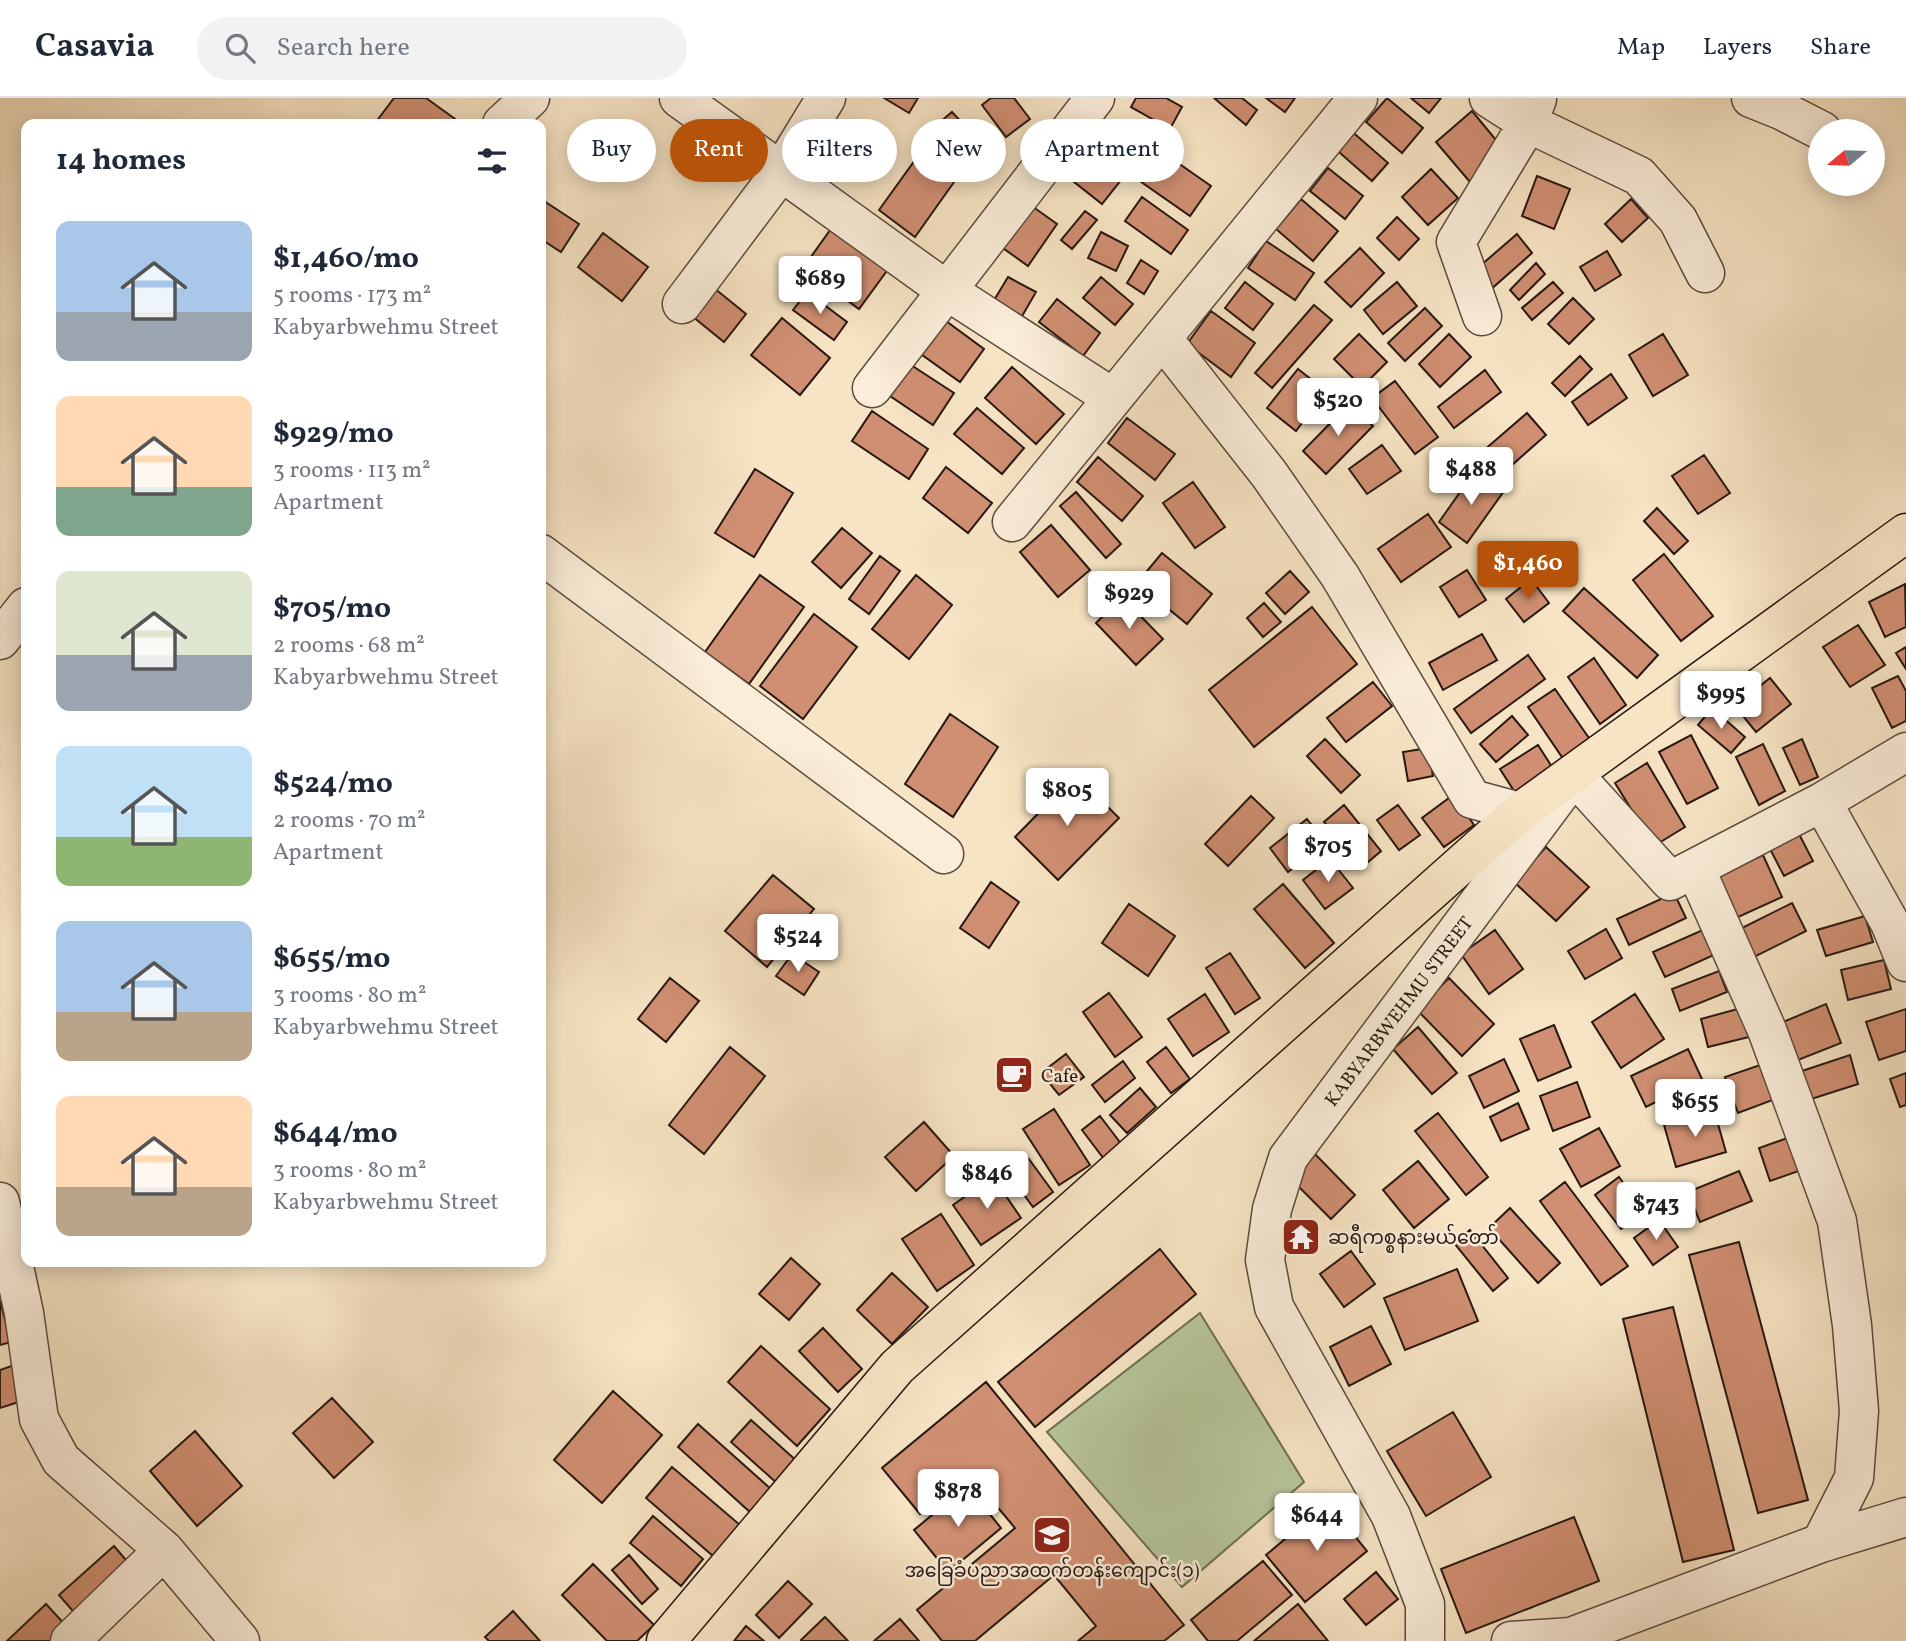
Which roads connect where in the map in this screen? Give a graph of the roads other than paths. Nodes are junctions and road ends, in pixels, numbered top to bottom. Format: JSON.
{"nodes":[{"id":1,"x":530,"y":98,"type":"edge"},
{"id":2,"x":679,"y":98,"type":"edge"},
{"id":3,"x":826,"y":98,"type":"edge"},
{"id":4,"x":1095,"y":98,"type":"edge"},
{"id":5,"x":1358,"y":98,"type":"edge"},
{"id":6,"x":1489,"y":98,"type":"edge"},
{"id":7,"x":1751,"y":98,"type":"edge"},
{"id":8,"x":1533,"y":110,"type":"edge"},
{"id":9,"x":507,"y":119,"type":"edge"},
{"id":10,"x":814,"y":119,"type":"edge"},
{"id":11,"x":1808,"y":124,"type":"edge"},
{"id":12,"x":782,"y":172,"type":"joint"},
{"id":13,"x":796,"y":182,"type":"edge"},
{"id":14,"x":1705,"y":273,"type":"dead end"},
{"id":15,"x":946,"y":290,"type":"junction"},
{"id":16,"x":682,"y":304,"type":"dead end"},
{"id":17,"x":1482,"y":316,"type":"dead end"},
{"id":18,"x":1162,"y":338,"type":"junction"},
{"id":19,"x":872,"y":388,"type":"dead end"},
{"id":20,"x":1113,"y":398,"type":"junction"},
{"id":21,"x":1012,"y":522,"type":"dead end"},
{"id":22,"x":1906,"y":533,"type":"edge"},
{"id":23,"x":546,"y":558,"type":"edge"},
{"id":24,"x":21,"y":613,"type":"edge"},
{"id":25,"x":0,"y":640,"type":"edge"},
{"id":26,"x":1906,"y":752,"type":"edge"},
{"id":27,"x":1574,"y":775,"type":"junction"},
{"id":28,"x":1822,"y":802,"type":"junction"},
{"id":29,"x":1520,"y":812,"type":"junction"},
{"id":30,"x":944,"y":854,"type":"dead end"},
{"id":31,"x":1695,"y":868,"type":"junction"},
{"id":32,"x":1906,"y":962,"type":"edge"},
{"id":33,"x":0,"y":1202,"type":"edge"},
{"id":34,"x":1906,"y":1517,"type":"edge"},
{"id":35,"x":1821,"y":1543,"type":"junction"},
{"id":36,"x":164,"y":1550,"type":"junction"},
{"id":37,"x":70,"y":1641,"type":"edge"},
{"id":38,"x":240,"y":1641,"type":"edge"},
{"id":39,"x":666,"y":1641,"type":"edge"},
{"id":40,"x":1424,"y":1641,"type":"edge"},
{"id":41,"x":1511,"y":1641,"type":"edge"}],
"edges":[{"from":1,"to":9,"type":"street"},
{"from":2,"to":12,"type":"street"},
{"from":3,"to":10,"type":"street"},
{"from":4,"to":15,"type":"street"},
{"from":5,"to":18,"type":"street"},
{"from":6,"to":8,"type":"street"},
{"from":7,"to":11,"type":"street"},
{"from":8,"to":14,"type":"street"},
{"from":8,"to":17,"type":"street"},
{"from":12,"to":16,"type":"street"},
{"from":13,"to":15,"type":"street"},
{"from":15,"to":19,"type":"street"},
{"from":15,"to":20,"type":"street"},
{"from":18,"to":20,"type":"street"},
{"from":18,"to":29,"type":"street"},
{"from":20,"to":21,"type":"street"},
{"from":22,"to":27,"type":"highway"},
{"from":23,"to":30,"type":"street"},
{"from":24,"to":25,"type":"street"},
{"from":26,"to":28,"type":"street"},
{"from":27,"to":29,"type":"highway"},
{"from":27,"to":31,"type":"street"},
{"from":27,"to":40,"type":"street","name":"KABYARBWEHMU STREET"},
{"from":28,"to":31,"type":"street"},
{"from":28,"to":32,"type":"street"},
{"from":29,"to":39,"type":"highway"},
{"from":31,"to":35,"type":"street"},
{"from":33,"to":36,"type":"street"},
{"from":34,"to":35,"type":"street"},
{"from":35,"to":41,"type":"street"},
{"from":36,"to":37,"type":"street"},
{"from":36,"to":38,"type":"street"}]}
